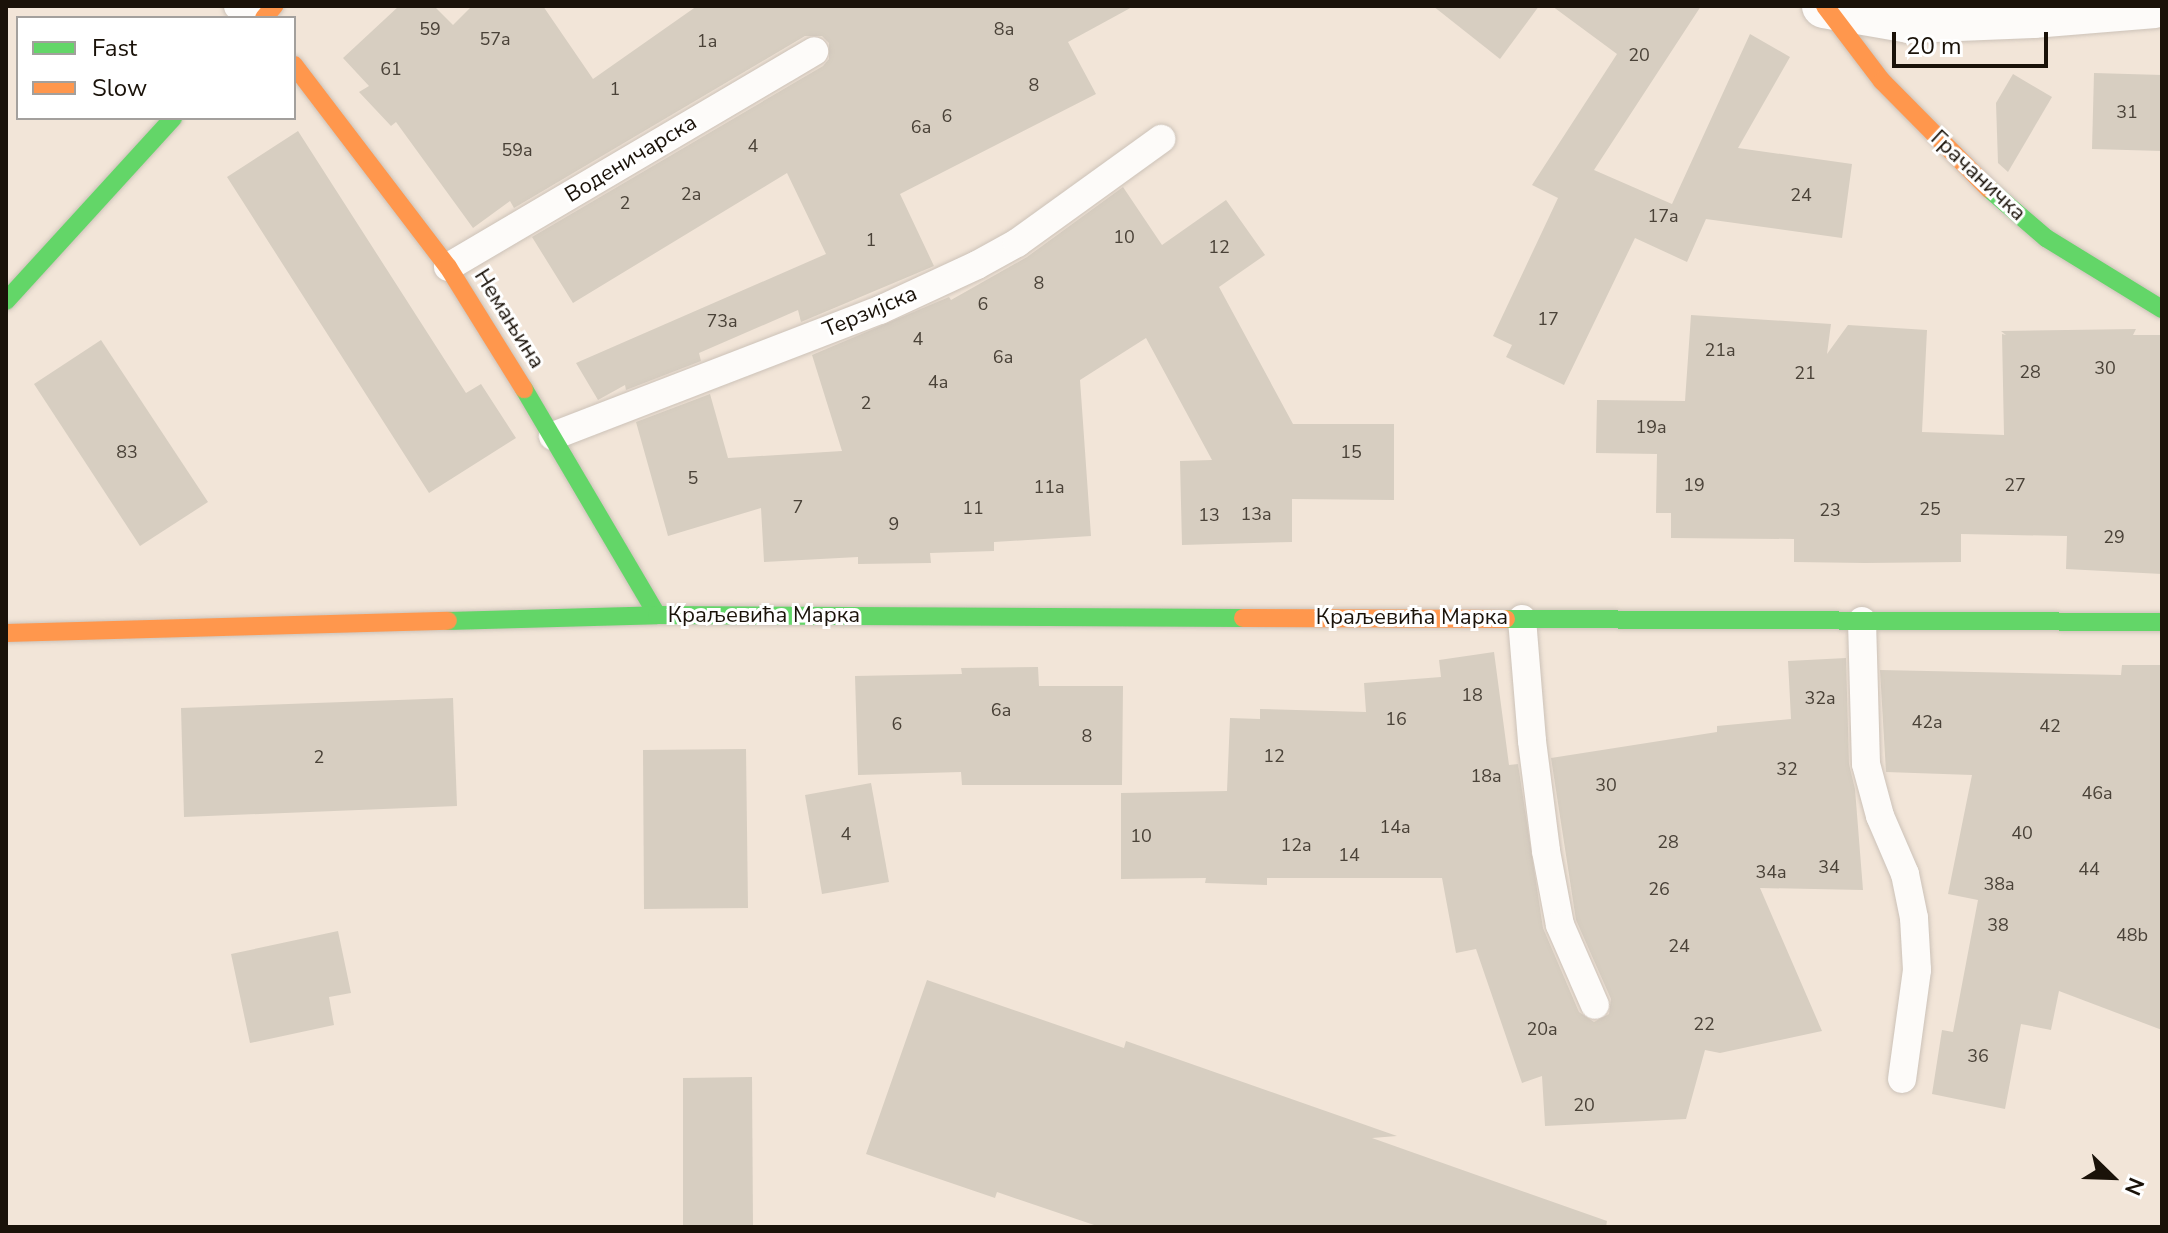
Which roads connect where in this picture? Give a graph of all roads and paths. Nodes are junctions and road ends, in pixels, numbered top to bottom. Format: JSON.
{"nodes":[{"id":1,"x":1825,"y":6,"type":"edge"},
{"id":2,"x":2155,"y":6,"type":"edge"},
{"id":3,"x":814,"y":51,"type":"dead end"},
{"id":4,"x":296,"y":68,"type":"edge"},
{"id":5,"x":171,"y":120,"type":"edge"},
{"id":6,"x":1161,"y":139,"type":"dead end"},
{"id":7,"x":448,"y":267,"type":"junction"},
{"id":8,"x":6,"y":301,"type":"edge"},
{"id":9,"x":2162,"y":309,"type":"edge"},
{"id":10,"x":553,"y":436,"type":"junction"},
{"id":11,"x":657,"y":615,"type":"junction"},
{"id":12,"x":1522,"y":619,"type":"junction"},
{"id":13,"x":1862,"y":621,"type":"junction"},
{"id":14,"x":2162,"y":622,"type":"edge"},
{"id":15,"x":6,"y":633,"type":"edge"},
{"id":16,"x":1595,"y":1005,"type":"dead end"},
{"id":17,"x":1902,"y":1079,"type":"dead end"}],
"edges":[{"from":1,"to":2,"type":"street","name":"Грачаничка"},
{"from":1,"to":9,"type":"main road","name":"Грачаничка"},
{"from":3,"to":7,"type":"lane","name":"Воденичарска"},
{"from":4,"to":7,"type":"main road","name":"Немањина"},
{"from":5,"to":8,"type":"main road"},
{"from":6,"to":10,"type":"lane","name":"Терзијска"},
{"from":7,"to":10,"type":"main road","name":"Немањина"},
{"from":10,"to":11,"type":"main road","name":"Немањина"},
{"from":11,"to":12,"type":"main road","name":"Краљевића Марка"},
{"from":11,"to":15,"type":"main road","name":"Краљевића Марка"},
{"from":12,"to":13,"type":"main road","name":"Краљевића Марка"},
{"from":12,"to":16,"type":"lane","name":"Краљевића Марка"},
{"from":13,"to":14,"type":"main road","name":"Краљевића Марка"},
{"from":13,"to":17,"type":"lane"}]}
